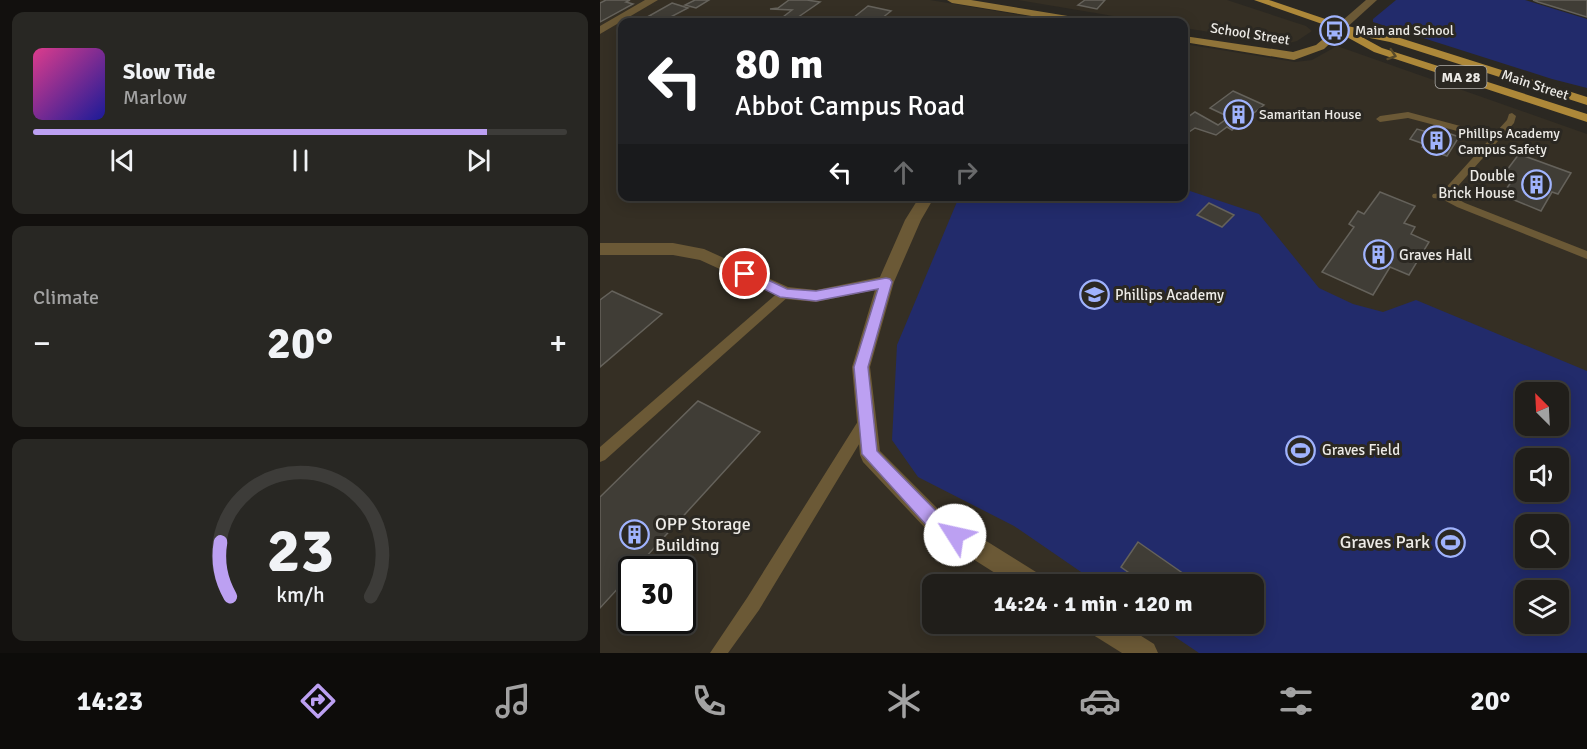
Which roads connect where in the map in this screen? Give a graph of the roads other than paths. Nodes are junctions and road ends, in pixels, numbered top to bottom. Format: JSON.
{"nodes":[{"id":1,"x":652,"y":0,"type":"edge"},
{"id":2,"x":952,"y":0,"type":"edge"},
{"id":3,"x":1259,"y":0,"type":"edge"},
{"id":4,"x":1372,"y":0,"type":"edge"},
{"id":5,"x":622,"y":18,"type":"edge"},
{"id":6,"x":1062,"y":18,"type":"edge"},
{"id":7,"x":618,"y":20,"type":"edge"},
{"id":8,"x":1340,"y":28,"type":"junction"},
{"id":9,"x":600,"y":31,"type":"edge"},
{"id":10,"x":1188,"y":40,"type":"edge"},
{"id":11,"x":1587,"y":101,"type":"edge"},
{"id":12,"x":1512,"y":116,"type":"dead end"},
{"id":13,"x":1586,"y":117,"type":"edge"},
{"id":14,"x":1380,"y":119,"type":"dead end"},
{"id":15,"x":1461,"y":129,"type":"dead end"},
{"id":16,"x":925,"y":201,"type":"edge"},
{"id":17,"x":600,"y":249,"type":"edge"},
{"id":18,"x":1587,"y":255,"type":"edge"},
{"id":19,"x":886,"y":282,"type":"junction"},
{"id":20,"x":785,"y":293,"type":"junction"},
{"id":21,"x":865,"y":422,"type":"junction"},
{"id":22,"x":600,"y":456,"type":"edge"},
{"id":23,"x":1018,"y":574,"type":"edge"},
{"id":24,"x":1115,"y":634,"type":"edge"},
{"id":25,"x":718,"y":653,"type":"edge"},
{"id":26,"x":1145,"y":653,"type":"edge"}],
"edges":[{"from":1,"to":5,"type":"street"},
{"from":2,"to":6,"type":"main road"},
{"from":3,"to":8,"type":"main road","name":"Main Street","number":"MA 28"},
{"from":4,"to":8,"type":"street"},
{"from":7,"to":9,"type":"street"},
{"from":8,"to":10,"type":"main road","name":"School Street"},
{"from":8,"to":11,"type":"main road","name":"Main Street","number":"MA 28"},
{"from":8,"to":13,"type":"main road","name":"Main Street","number":"MA 28","one_way":true},
{"from":12,"to":18,"type":"lane"},
{"from":14,"to":15,"type":"lane"},
{"from":16,"to":19,"type":"street"},
{"from":17,"to":20,"type":"street"},
{"from":19,"to":20,"type":"street"},
{"from":19,"to":21,"type":"street"},
{"from":20,"to":22,"type":"lane"},
{"from":21,"to":23,"type":"street"},
{"from":21,"to":25,"type":"lane"},
{"from":24,"to":26,"type":"street"}]}
